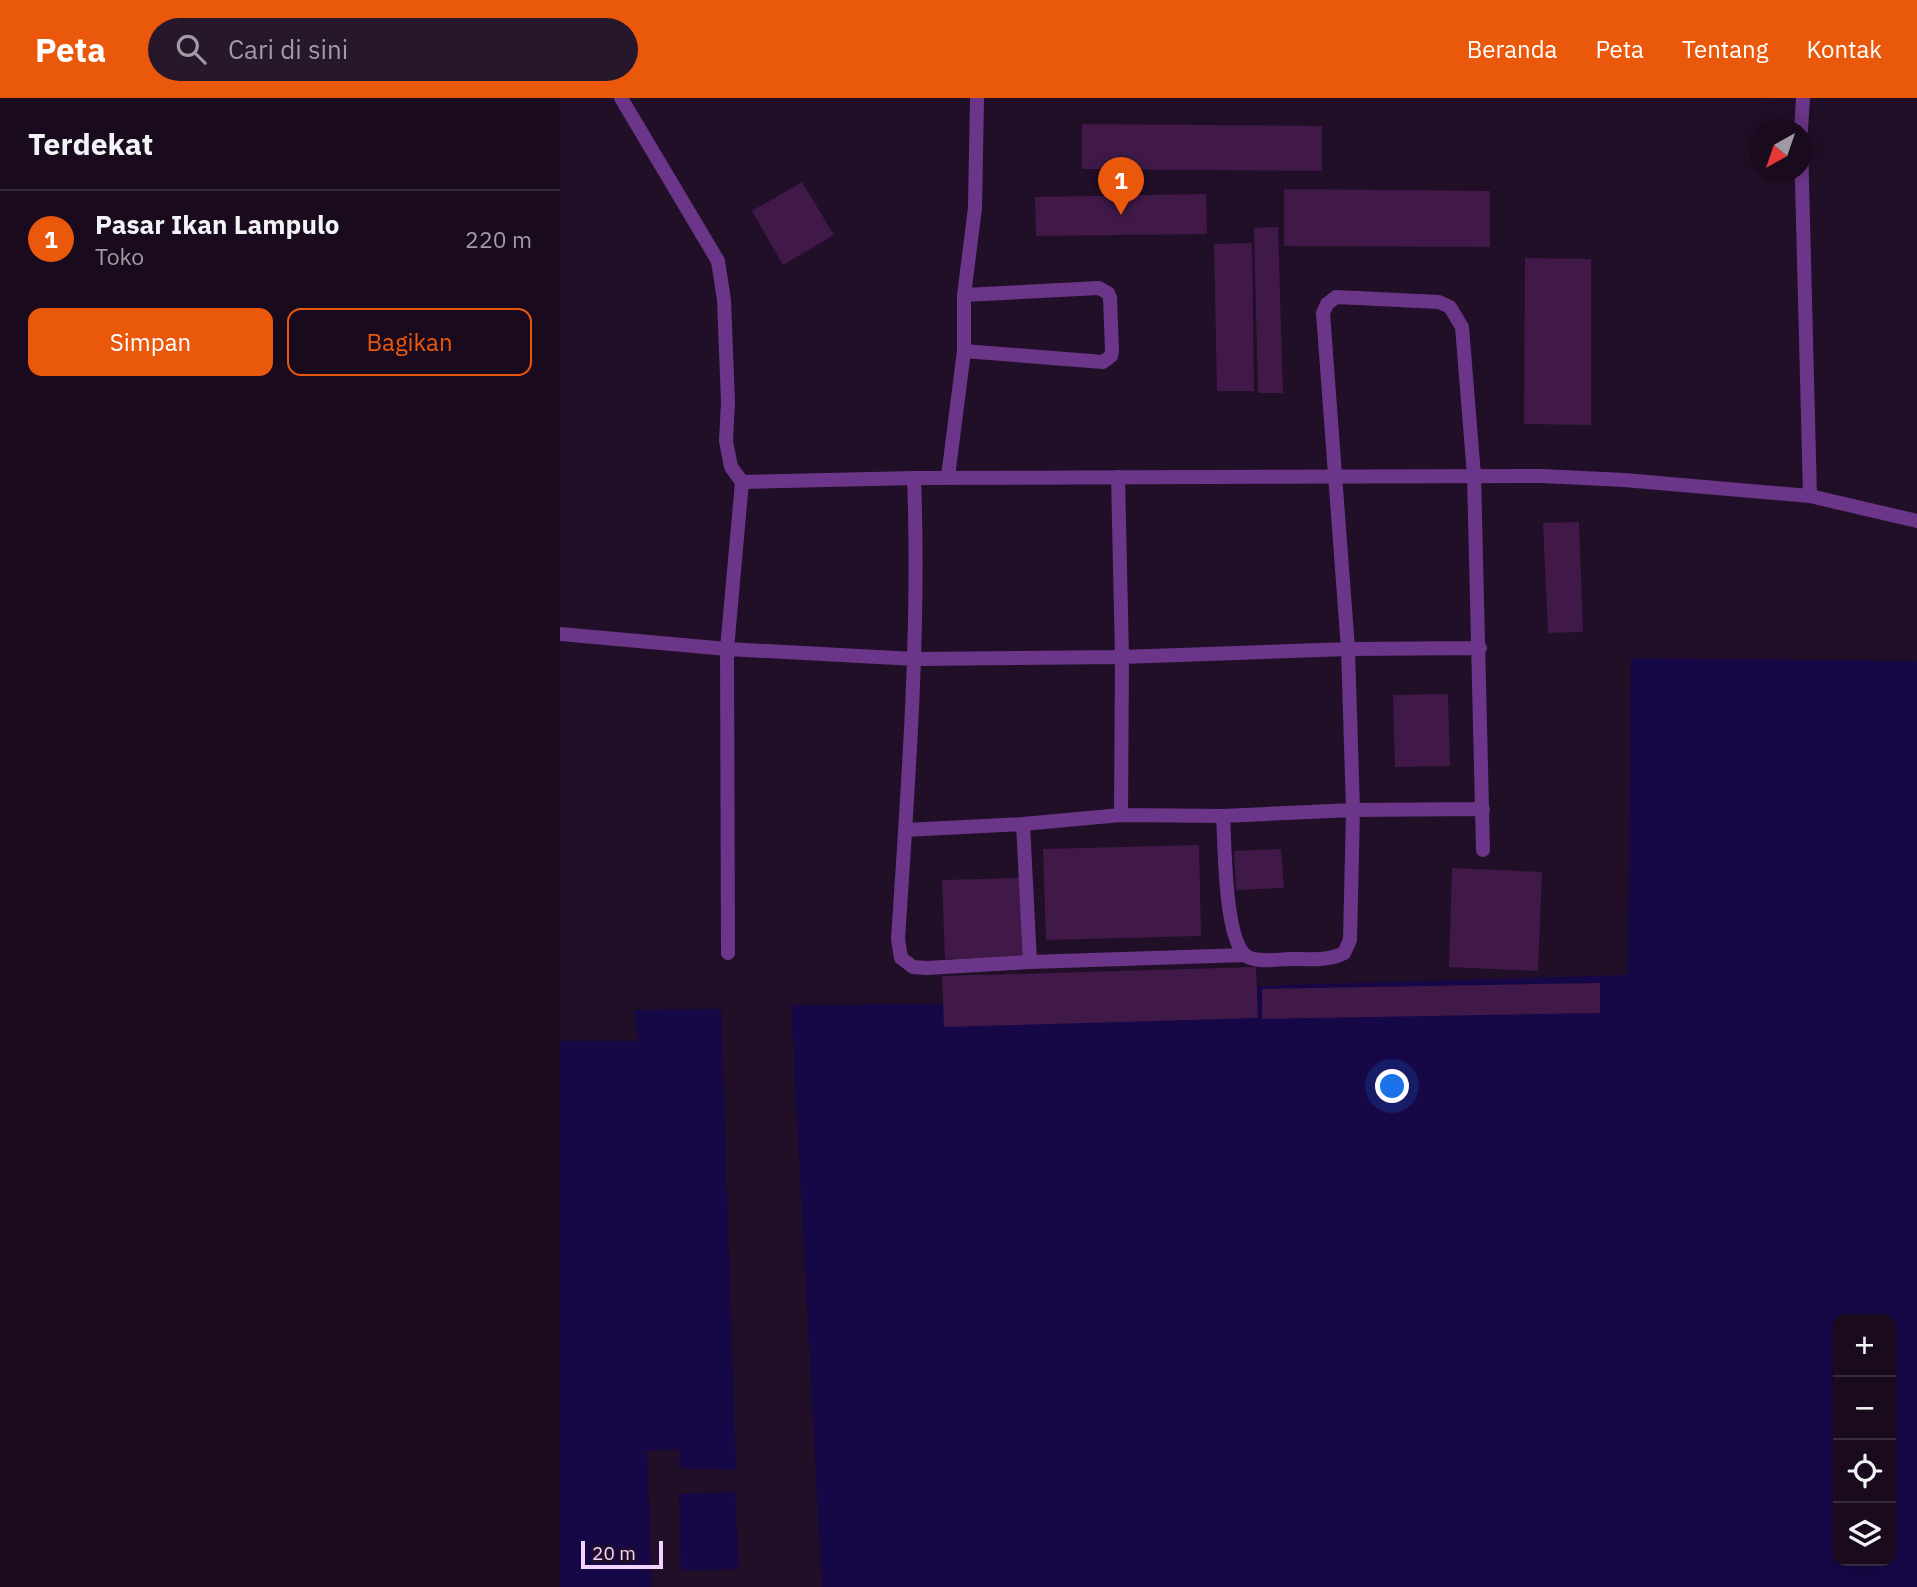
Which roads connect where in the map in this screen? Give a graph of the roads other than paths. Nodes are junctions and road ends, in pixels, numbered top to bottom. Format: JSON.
{"nodes":[{"id":1,"x":621,"y":98,"type":"edge"},
{"id":2,"x":977,"y":98,"type":"edge"},
{"id":3,"x":1803,"y":98,"type":"edge"},
{"id":4,"x":1802,"y":119,"type":"edge"},
{"id":5,"x":1802,"y":182,"type":"edge"},
{"id":6,"x":964,"y":295,"type":"junction"},
{"id":7,"x":964,"y":351,"type":"junction"},
{"id":8,"x":1474,"y":475,"type":"junction"},
{"id":9,"x":1337,"y":476,"type":"junction"},
{"id":10,"x":948,"y":477,"type":"junction"},
{"id":11,"x":1118,"y":477,"type":"junction"},
{"id":12,"x":914,"y":478,"type":"junction"},
{"id":13,"x":742,"y":482,"type":"junction"},
{"id":14,"x":1810,"y":496,"type":"junction"},
{"id":15,"x":1917,"y":521,"type":"edge"},
{"id":16,"x":560,"y":634,"type":"edge"},
{"id":17,"x":1480,"y":648,"type":"junction"},
{"id":18,"x":727,"y":649,"type":"junction"},
{"id":19,"x":1348,"y":649,"type":"junction"},
{"id":20,"x":1122,"y":657,"type":"junction"},
{"id":21,"x":915,"y":659,"type":"junction"},
{"id":22,"x":1483,"y":809,"type":"junction"},
{"id":23,"x":1353,"y":810,"type":"junction"},
{"id":24,"x":1121,"y":815,"type":"junction"},
{"id":25,"x":1223,"y":816,"type":"junction"},
{"id":26,"x":1023,"y":824,"type":"junction"},
{"id":27,"x":905,"y":830,"type":"junction"},
{"id":28,"x":1483,"y":850,"type":"dead end"},
{"id":29,"x":728,"y":953,"type":"dead end"},
{"id":30,"x":1245,"y":955,"type":"junction"},
{"id":31,"x":1030,"y":962,"type":"junction"}],
"edges":[{"from":1,"to":13,"type":"street"},
{"from":2,"to":6,"type":"street"},
{"from":3,"to":4,"type":"street"},
{"from":5,"to":14,"type":"street"},
{"from":6,"to":7,"type":"street"},
{"from":6,"to":7,"type":"street"},
{"from":7,"to":10,"type":"street"},
{"from":8,"to":9,"type":"street"},
{"from":8,"to":9,"type":"street"},
{"from":8,"to":14,"type":"street"},
{"from":8,"to":17,"type":"street"},
{"from":9,"to":11,"type":"street"},
{"from":9,"to":19,"type":"street"},
{"from":10,"to":11,"type":"street"},
{"from":10,"to":12,"type":"street"},
{"from":11,"to":20,"type":"street"},
{"from":12,"to":13,"type":"street"},
{"from":12,"to":21,"type":"street"},
{"from":13,"to":18,"type":"street"},
{"from":14,"to":15,"type":"street"},
{"from":16,"to":18,"type":"street"},
{"from":17,"to":19,"type":"street"},
{"from":17,"to":22,"type":"street"},
{"from":18,"to":21,"type":"street"},
{"from":18,"to":29,"type":"street"},
{"from":19,"to":20,"type":"street"},
{"from":19,"to":23,"type":"street"},
{"from":20,"to":21,"type":"street"},
{"from":20,"to":24,"type":"street"},
{"from":21,"to":27,"type":"street"},
{"from":22,"to":23,"type":"street"},
{"from":22,"to":28,"type":"street"},
{"from":23,"to":25,"type":"street"},
{"from":23,"to":30,"type":"street"},
{"from":24,"to":25,"type":"street"},
{"from":24,"to":26,"type":"street"},
{"from":25,"to":30,"type":"street"},
{"from":26,"to":27,"type":"street"},
{"from":26,"to":31,"type":"street"},
{"from":27,"to":31,"type":"street"},
{"from":30,"to":31,"type":"street"}]}
